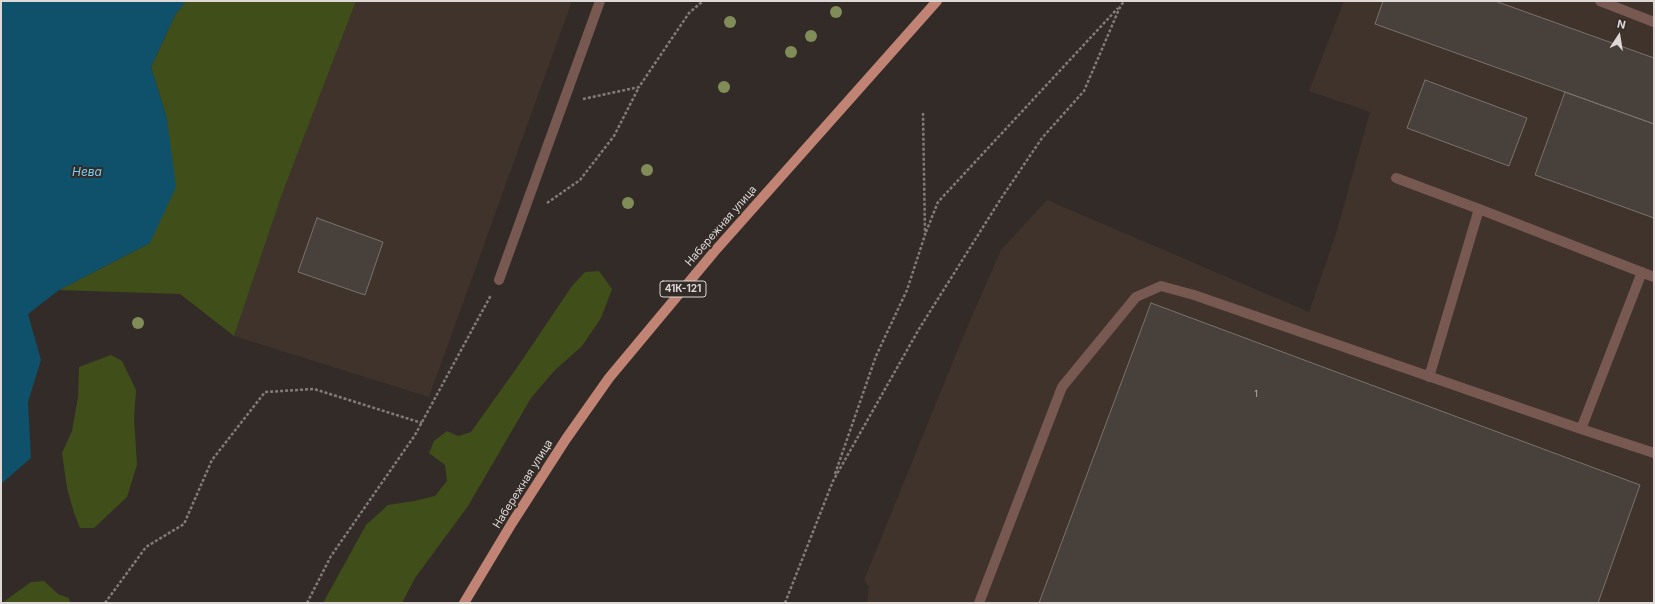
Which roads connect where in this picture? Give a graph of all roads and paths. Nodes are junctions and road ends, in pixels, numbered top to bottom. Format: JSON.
{"nodes":[{"id":1,"x":600,"y":1,"type":"edge"},
{"id":2,"x":703,"y":1,"type":"edge"},
{"id":3,"x":937,"y":1,"type":"edge"},
{"id":4,"x":1124,"y":1,"type":"edge"},
{"id":5,"x":1600,"y":1,"type":"edge"},
{"id":6,"x":1120,"y":7,"type":"junction"},
{"id":7,"x":1654,"y":22,"type":"edge"},
{"id":8,"x":639,"y":87,"type":"junction"},
{"id":9,"x":563,"y":103,"type":"junction"},
{"id":10,"x":923,"y":113,"type":"dead end"},
{"id":11,"x":1396,"y":178,"type":"dead end"},
{"id":12,"x":544,"y":205,"type":"dead end"},
{"id":13,"x":1479,"y":209,"type":"junction"},
{"id":14,"x":925,"y":235,"type":"junction"},
{"id":15,"x":1642,"y":272,"type":"junction"},
{"id":16,"x":1654,"y":276,"type":"edge"},
{"id":17,"x":499,"y":280,"type":"joint"},
{"id":18,"x":1429,"y":377,"type":"junction"},
{"id":19,"x":422,"y":423,"type":"junction"},
{"id":20,"x":1581,"y":429,"type":"junction"},
{"id":21,"x":1654,"y":453,"type":"edge"},
{"id":22,"x":833,"y":481,"type":"junction"},
{"id":23,"x":105,"y":603,"type":"edge"},
{"id":24,"x":307,"y":603,"type":"edge"},
{"id":25,"x":464,"y":603,"type":"edge"},
{"id":26,"x":784,"y":603,"type":"edge"},
{"id":27,"x":979,"y":603,"type":"edge"}],
"edges":[{"from":1,"to":9,"type":"lane"},
{"from":2,"to":8,"type":"path"},
{"from":3,"to":25,"type":"main road","name":"Набережная улица","number":"41К-121"},
{"from":4,"to":6,"type":"path"},
{"from":5,"to":7,"type":"lane"},
{"from":6,"to":14,"type":"path"},
{"from":6,"to":22,"type":"path"},
{"from":8,"to":9,"type":"path"},
{"from":8,"to":12,"type":"path"},
{"from":9,"to":17,"type":"lane"},
{"from":10,"to":14,"type":"path"},
{"from":11,"to":13,"type":"lane"},
{"from":13,"to":15,"type":"lane"},
{"from":13,"to":18,"type":"lane"},
{"from":14,"to":22,"type":"path"},
{"from":15,"to":16,"type":"lane"},
{"from":15,"to":20,"type":"lane"},
{"from":17,"to":19,"type":"path"},
{"from":18,"to":20,"type":"lane"},
{"from":18,"to":27,"type":"lane"},
{"from":19,"to":23,"type":"path"},
{"from":19,"to":24,"type":"path"},
{"from":20,"to":21,"type":"lane"},
{"from":22,"to":26,"type":"path"}]}
